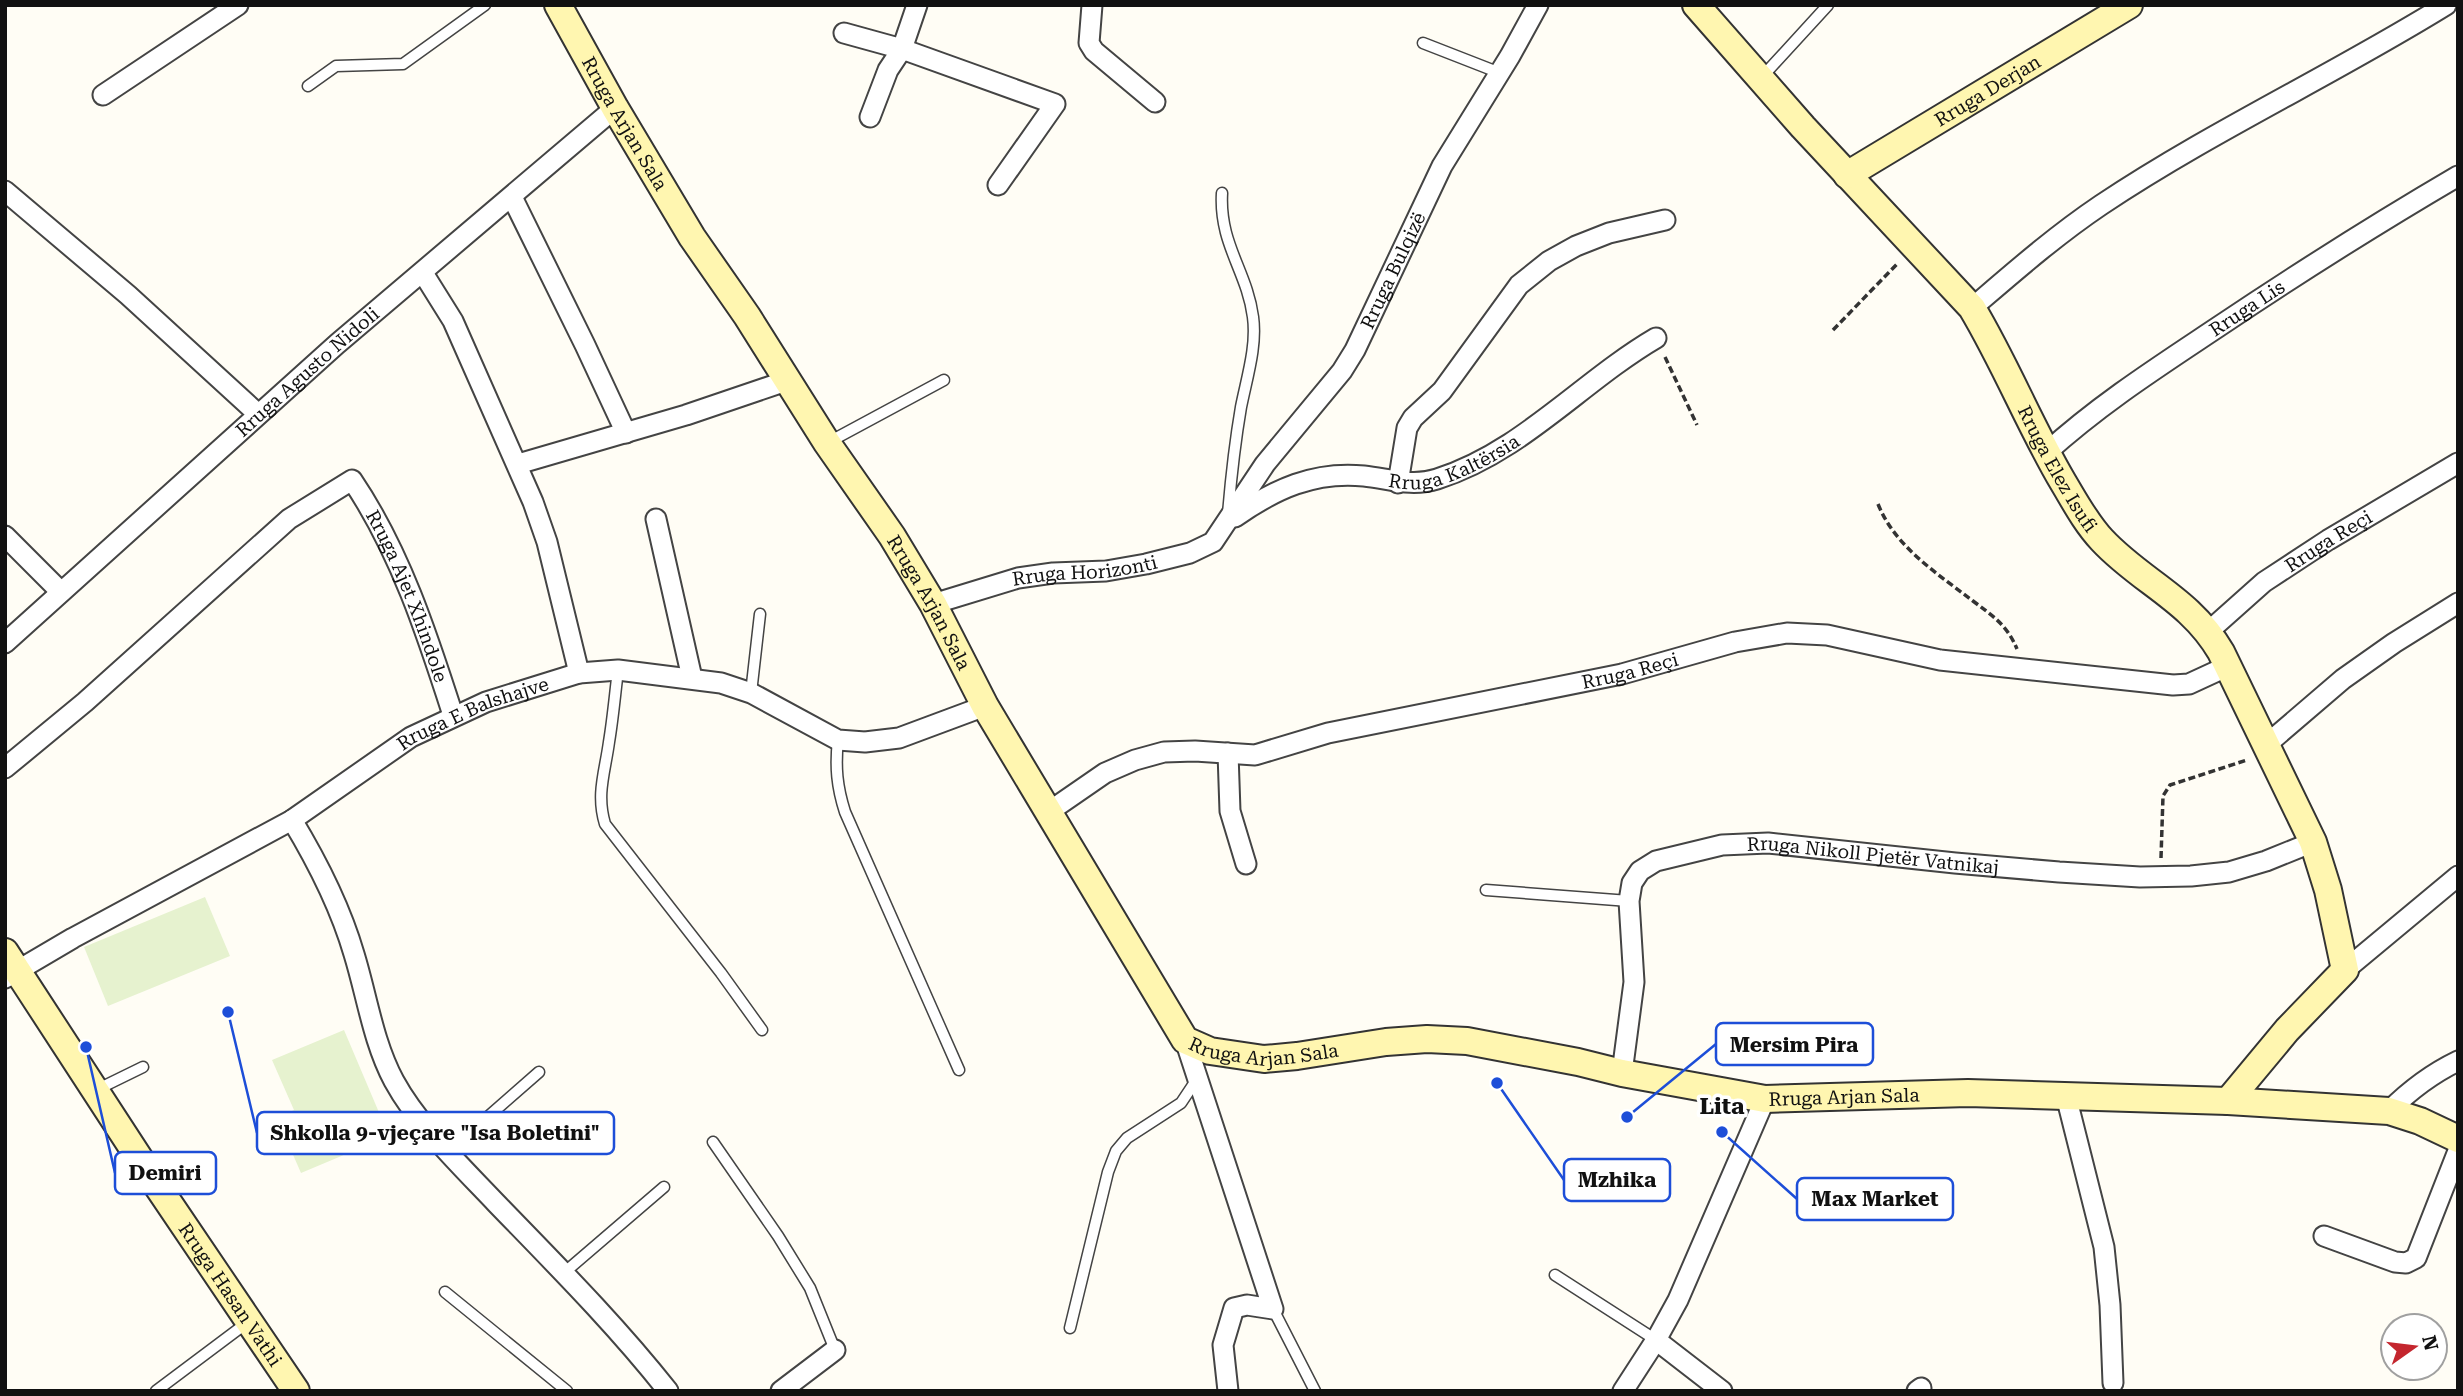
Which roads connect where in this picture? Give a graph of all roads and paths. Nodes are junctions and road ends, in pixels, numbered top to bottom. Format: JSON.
{"nodes":[{"id":1,"x":238,"y":5,"type":"edge"},
{"id":2,"x":485,"y":5,"type":"edge"},
{"id":3,"x":558,"y":5,"type":"edge"},
{"id":4,"x":917,"y":5,"type":"edge"},
{"id":5,"x":1092,"y":5,"type":"edge"},
{"id":6,"x":1538,"y":5,"type":"edge"},
{"id":7,"x":1696,"y":5,"type":"edge"},
{"id":8,"x":1828,"y":5,"type":"edge"},
{"id":9,"x":2129,"y":5,"type":"edge"},
{"id":10,"x":2446,"y":5,"type":"edge"},
{"id":11,"x":844,"y":33,"type":"dead end"},
{"id":12,"x":1423,"y":43,"type":"dead end"},
{"id":13,"x":902,"y":49,"type":"junction"},
{"id":14,"x":1500,"y":73,"type":"junction"},
{"id":15,"x":1762,"y":78,"type":"junction"},
{"id":16,"x":308,"y":86,"type":"dead end"},
{"id":17,"x":103,"y":95,"type":"dead end"},
{"id":18,"x":1155,"y":102,"type":"dead end"},
{"id":19,"x":615,"y":108,"type":"junction"},
{"id":20,"x":870,"y":117,"type":"dead end"},
{"id":21,"x":1847,"y":175,"type":"junction"},
{"id":22,"x":2458,"y":176,"type":"edge"},
{"id":23,"x":999,"y":185,"type":"dead end"},
{"id":24,"x":5,"y":191,"type":"edge"},
{"id":25,"x":1222,"y":193,"type":"dead end"},
{"id":26,"x":512,"y":197,"type":"junction"},
{"id":27,"x":1665,"y":220,"type":"dead end"},
{"id":28,"x":1916,"y":246,"type":"junction"},
{"id":29,"x":424,"y":272,"type":"junction"},
{"id":30,"x":1972,"y":308,"type":"junction"},
{"id":31,"x":1833,"y":330,"type":"dead end"},
{"id":32,"x":1656,"y":338,"type":"joint"},
{"id":33,"x":944,"y":380,"type":"dead end"},
{"id":34,"x":786,"y":381,"type":"junction"},
{"id":35,"x":258,"y":414,"type":"junction"},
{"id":36,"x":1697,"y":425,"type":"dead end"},
{"id":37,"x":626,"y":433,"type":"junction"},
{"id":38,"x":827,"y":443,"type":"junction"},
{"id":39,"x":2046,"y":453,"type":"junction"},
{"id":40,"x":2458,"y":463,"type":"edge"},
{"id":41,"x":517,"y":464,"type":"junction"},
{"id":42,"x":1398,"y":482,"type":"junction"},
{"id":43,"x":1878,"y":504,"type":"dead end"},
{"id":44,"x":656,"y":519,"type":"dead end"},
{"id":45,"x":1227,"y":523,"type":"junction"},
{"id":46,"x":5,"y":536,"type":"edge"},
{"id":47,"x":60,"y":591,"type":"junction"},
{"id":48,"x":2458,"y":603,"type":"edge"},
{"id":49,"x":933,"y":604,"type":"junction"},
{"id":50,"x":760,"y":614,"type":"dead end"},
{"id":51,"x":2209,"y":631,"type":"junction"},
{"id":52,"x":5,"y":643,"type":"edge"},
{"id":53,"x":2228,"y":666,"type":"junction"},
{"id":54,"x":2025,"y":669,"type":"junction"},
{"id":55,"x":618,"y":670,"type":"junction"},
{"id":56,"x":579,"y":673,"type":"junction"},
{"id":57,"x":692,"y":678,"type":"junction"},
{"id":58,"x":751,"y":693,"type":"junction"},
{"id":59,"x":985,"y":706,"type":"junction"},
{"id":60,"x":453,"y":715,"type":"junction"},
{"id":61,"x":838,"y":740,"type":"junction"},
{"id":62,"x":2268,"y":748,"type":"junction"},
{"id":63,"x":1228,"y":753,"type":"junction"},
{"id":64,"x":5,"y":768,"type":"edge"},
{"id":65,"x":1047,"y":813,"type":"junction"},
{"id":66,"x":292,"y":820,"type":"junction"},
{"id":67,"x":2313,"y":842,"type":"junction"},
{"id":68,"x":2161,"y":858,"type":"dead end"},
{"id":69,"x":1246,"y":864,"type":"dead end"},
{"id":70,"x":2458,"y":876,"type":"edge"},
{"id":71,"x":1486,"y":890,"type":"dead end"},
{"id":72,"x":1629,"y":901,"type":"junction"},
{"id":73,"x":9,"y":966,"type":"edge"},
{"id":74,"x":2345,"y":970,"type":"junction"},
{"id":75,"x":762,"y":1030,"type":"dead end"},
{"id":76,"x":1185,"y":1040,"type":"junction"},
{"id":77,"x":2458,"y":1062,"type":"edge"},
{"id":78,"x":143,"y":1066,"type":"dead end"},
{"id":79,"x":959,"y":1070,"type":"dead end"},
{"id":80,"x":539,"y":1072,"type":"dead end"},
{"id":81,"x":1622,"y":1073,"type":"junction"},
{"id":82,"x":1198,"y":1078,"type":"junction"},
{"id":83,"x":96,"y":1090,"type":"junction"},
{"id":84,"x":2066,"y":1096,"type":"junction"},
{"id":85,"x":1765,"y":1099,"type":"junction"},
{"id":86,"x":2228,"y":1101,"type":"junction"},
{"id":87,"x":2389,"y":1111,"type":"junction"},
{"id":88,"x":2458,"y":1139,"type":"edge"},
{"id":89,"x":713,"y":1142,"type":"dead end"},
{"id":90,"x":449,"y":1151,"type":"junction"},
{"id":91,"x":2458,"y":1151,"type":"edge"},
{"id":92,"x":664,"y":1187,"type":"dead end"},
{"id":93,"x":2324,"y":1236,"type":"dead end"},
{"id":94,"x":565,"y":1272,"type":"junction"},
{"id":95,"x":1555,"y":1275,"type":"dead end"},
{"id":96,"x":445,"y":1292,"type":"dead end"},
{"id":97,"x":1273,"y":1309,"type":"junction"},
{"id":98,"x":248,"y":1321,"type":"junction"},
{"id":99,"x":1070,"y":1328,"type":"dead end"},
{"id":100,"x":1656,"y":1340,"type":"junction"},
{"id":101,"x":835,"y":1350,"type":"joint"},
{"id":102,"x":2113,"y":1383,"type":"dead end"},
{"id":103,"x":156,"y":1391,"type":"edge"},
{"id":104,"x":296,"y":1391,"type":"edge"},
{"id":105,"x":567,"y":1391,"type":"edge"},
{"id":106,"x":668,"y":1391,"type":"edge"},
{"id":107,"x":781,"y":1391,"type":"edge"},
{"id":108,"x":1228,"y":1391,"type":"edge"},
{"id":109,"x":1315,"y":1391,"type":"edge"},
{"id":110,"x":1623,"y":1391,"type":"edge"},
{"id":111,"x":1722,"y":1391,"type":"edge"}],
"edges":[{"from":1,"to":17,"type":"street"},
{"from":2,"to":16,"type":"lane"},
{"from":3,"to":19,"type":"street","name":"Rruga Arjan Sala"},
{"from":4,"to":13,"type":"street"},
{"from":5,"to":18,"type":"street"},
{"from":6,"to":14,"type":"street","name":"Rruga Bulqizë"},
{"from":7,"to":15,"type":"street","name":"Rruga Elez Isufi"},
{"from":8,"to":15,"type":"lane"},
{"from":9,"to":21,"type":"street","name":"Rruga Derjan"},
{"from":10,"to":30,"type":"street"},
{"from":11,"to":13,"type":"street"},
{"from":12,"to":14,"type":"lane"},
{"from":13,"to":20,"type":"street"},
{"from":13,"to":23,"type":"street"},
{"from":14,"to":45,"type":"street","name":"Rruga Bulqizë"},
{"from":15,"to":21,"type":"street","name":"Rruga Elez Isufi"},
{"from":19,"to":26,"type":"street","name":"Rruga Agusto Nidoli"},
{"from":19,"to":34,"type":"street","name":"Rruga Arjan Sala"},
{"from":21,"to":28,"type":"street","name":"Rruga Elez Isufi"},
{"from":22,"to":39,"type":"street","name":"Rruga Lis"},
{"from":24,"to":35,"type":"street"},
{"from":25,"to":45,"type":"lane"},
{"from":26,"to":29,"type":"street","name":"Rruga Agusto Nidoli"},
{"from":26,"to":37,"type":"street"},
{"from":27,"to":42,"type":"street"},
{"from":28,"to":30,"type":"street","name":"Rruga Elez Isufi"},
{"from":28,"to":31,"type":"path"},
{"from":29,"to":35,"type":"street","name":"Rruga Agusto Nidoli"},
{"from":29,"to":41,"type":"street"},
{"from":30,"to":39,"type":"street","name":"Rruga Elez Isufi"},
{"from":32,"to":36,"type":"path"},
{"from":32,"to":42,"type":"street","name":"Rruga Kaltërsia"},
{"from":33,"to":38,"type":"lane"},
{"from":34,"to":37,"type":"street"},
{"from":34,"to":38,"type":"street","name":"Rruga Arjan Sala"},
{"from":35,"to":47,"type":"street","name":"Rruga Agusto Nidoli"},
{"from":37,"to":41,"type":"street"},
{"from":38,"to":49,"type":"street","name":"Rruga Arjan Sala"},
{"from":39,"to":51,"type":"street","name":"Rruga Elez Isufi"},
{"from":40,"to":51,"type":"street","name":"Rruga Reçi"},
{"from":41,"to":56,"type":"street"},
{"from":42,"to":45,"type":"street","name":"Rruga Kaltërsia"},
{"from":43,"to":54,"type":"path"},
{"from":44,"to":57,"type":"street"},
{"from":45,"to":49,"type":"street","name":"Rruga Horizonti"},
{"from":46,"to":47,"type":"street"},
{"from":47,"to":52,"type":"street","name":"Rruga Agusto Nidoli"},
{"from":48,"to":62,"type":"street"},
{"from":49,"to":59,"type":"street","name":"Rruga Arjan Sala"},
{"from":50,"to":58,"type":"lane"},
{"from":51,"to":53,"type":"street","name":"Rruga Elez Isufi"},
{"from":53,"to":54,"type":"street","name":"Rruga Reçi"},
{"from":53,"to":62,"type":"street","name":"Rruga Elez Isufi"},
{"from":54,"to":63,"type":"street","name":"Rruga Reçi"},
{"from":55,"to":56,"type":"street","name":"Rruga E Balshajve"},
{"from":55,"to":57,"type":"street","name":"Rruga E Balshajve"},
{"from":55,"to":75,"type":"lane"},
{"from":56,"to":60,"type":"street","name":"Rruga E Balshajve"},
{"from":57,"to":58,"type":"street","name":"Rruga E Balshajve"},
{"from":58,"to":61,"type":"street","name":"Rruga E Balshajve"},
{"from":59,"to":61,"type":"street","name":"Rruga E Balshajve"},
{"from":59,"to":65,"type":"street","name":"Rruga Arjan Sala"},
{"from":60,"to":64,"type":"street","name":"Rruga Ajet Xhindole"},
{"from":60,"to":66,"type":"street","name":"Rruga E Balshajve"},
{"from":61,"to":79,"type":"lane"},
{"from":62,"to":67,"type":"street","name":"Rruga Elez Isufi"},
{"from":62,"to":68,"type":"path"},
{"from":63,"to":65,"type":"street","name":"Rruga Reçi"},
{"from":63,"to":69,"type":"street"},
{"from":65,"to":76,"type":"street","name":"Rruga Arjan Sala"},
{"from":66,"to":73,"type":"street","name":"Rruga E Balshajve"},
{"from":66,"to":90,"type":"street"},
{"from":67,"to":72,"type":"street","name":"Rruga Nikoll Pjetër Vatnikaj"},
{"from":67,"to":74,"type":"street","name":"Rruga Elez Isufi"},
{"from":70,"to":74,"type":"street"},
{"from":71,"to":72,"type":"lane"},
{"from":72,"to":81,"type":"street","name":"Rruga Nikoll Pjetër Vatnikaj"},
{"from":73,"to":83,"type":"street","name":"Rruga Hasan Vathi"},
{"from":74,"to":86,"type":"street"},
{"from":76,"to":81,"type":"street","name":"Rruga Arjan Sala"},
{"from":76,"to":82,"type":"street"},
{"from":77,"to":87,"type":"street"},
{"from":78,"to":83,"type":"lane"},
{"from":80,"to":90,"type":"lane"},
{"from":81,"to":85,"type":"street","name":"Rruga Arjan Sala"},
{"from":82,"to":97,"type":"street"},
{"from":82,"to":99,"type":"lane"},
{"from":83,"to":98,"type":"street","name":"Rruga Hasan Vathi"},
{"from":84,"to":85,"type":"street","name":"Rruga Arjan Sala"},
{"from":84,"to":86,"type":"street","name":"Rruga Arjan Sala"},
{"from":84,"to":102,"type":"street"},
{"from":85,"to":100,"type":"street"},
{"from":86,"to":87,"type":"street","name":"Rruga Arjan Sala"},
{"from":87,"to":88,"type":"street","name":"Rruga Arjan Sala"},
{"from":89,"to":101,"type":"lane"},
{"from":90,"to":94,"type":"street"},
{"from":91,"to":93,"type":"street"},
{"from":92,"to":94,"type":"lane"},
{"from":94,"to":106,"type":"street"},
{"from":95,"to":100,"type":"lane"},
{"from":96,"to":105,"type":"lane"},
{"from":97,"to":108,"type":"street"},
{"from":97,"to":109,"type":"lane"},
{"from":98,"to":103,"type":"lane"},
{"from":98,"to":104,"type":"street","name":"Rruga Hasan Vathi"},
{"from":100,"to":110,"type":"street"},
{"from":100,"to":111,"type":"street"},
{"from":101,"to":107,"type":"street"}]}
